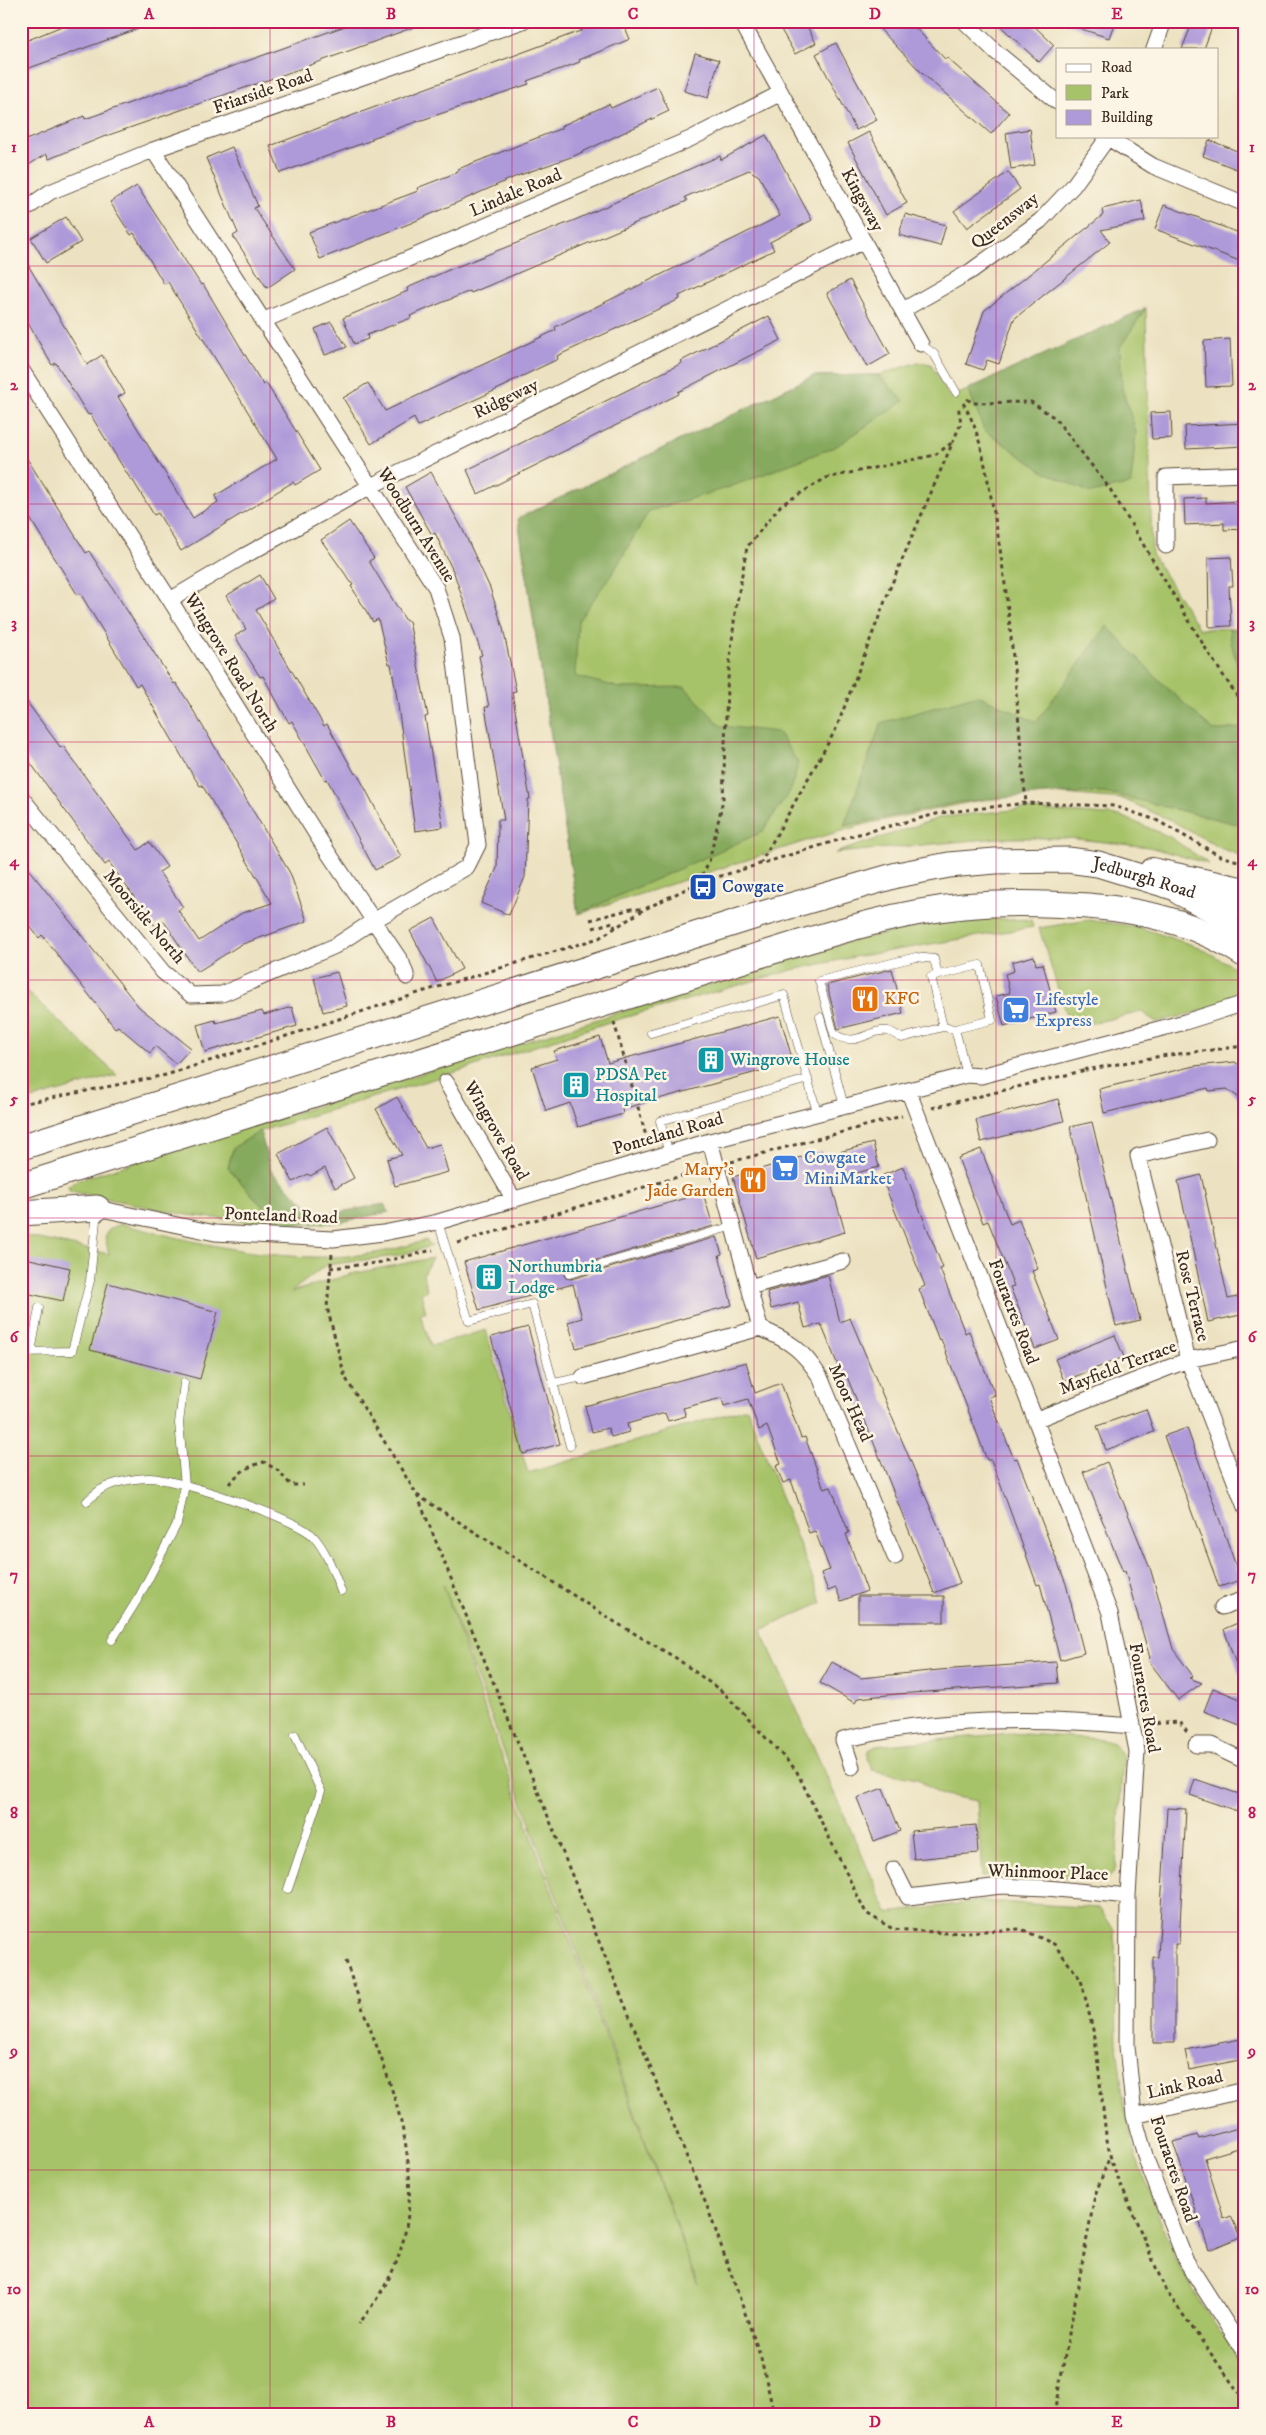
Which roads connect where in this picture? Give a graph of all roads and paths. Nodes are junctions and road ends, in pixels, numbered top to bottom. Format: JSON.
{"nodes":[{"id":1,"x":523,"y":21,"type":"edge"},
{"id":2,"x":741,"y":21,"type":"edge"},
{"id":3,"x":964,"y":21,"type":"edge"},
{"id":4,"x":1164,"y":21,"type":"edge"},
{"id":5,"x":1154,"y":48,"type":"edge"},
{"id":6,"x":781,"y":92,"type":"junction"},
{"id":7,"x":1056,"y":101,"type":"edge"},
{"id":8,"x":1106,"y":138,"type":"edge"},
{"id":9,"x":1109,"y":138,"type":"edge"},
{"id":10,"x":153,"y":150,"type":"junction"},
{"id":11,"x":1245,"y":204,"type":"edge"},
{"id":12,"x":21,"y":212,"type":"edge"},
{"id":13,"x":864,"y":241,"type":"junction"},
{"id":14,"x":903,"y":310,"type":"junction"},
{"id":15,"x":262,"y":321,"type":"junction"},
{"id":16,"x":922,"y":344,"type":"joint"},
{"id":17,"x":21,"y":369,"type":"edge"},
{"id":18,"x":956,"y":392,"type":"junction"},
{"id":19,"x":953,"y":442,"type":"junction"},
{"id":20,"x":1245,"y":474,"type":"edge"},
{"id":21,"x":371,"y":486,"type":"junction"},
{"id":22,"x":1166,"y":546,"type":"dead end"},
{"id":23,"x":170,"y":600,"type":"junction"},
{"id":24,"x":1245,"y":708,"type":"edge"},
{"id":25,"x":21,"y":797,"type":"edge"},
{"id":26,"x":1026,"y":803,"type":"junction"},
{"id":27,"x":1245,"y":863,"type":"edge"},
{"id":28,"x":760,"y":864,"type":"junction"},
{"id":29,"x":1098,"y":864,"type":"junction"},
{"id":30,"x":1149,"y":880,"type":"junction"},
{"id":31,"x":698,"y":883,"type":"junction"},
{"id":32,"x":1245,"y":890,"type":"edge"},
{"id":33,"x":645,"y":909,"type":"junction"},
{"id":34,"x":1245,"y":909,"type":"edge"},
{"id":35,"x":590,"y":920,"type":"dead end"},
{"id":36,"x":374,"y":921,"type":"junction"},
{"id":37,"x":593,"y":928,"type":"dead end"},
{"id":38,"x":615,"y":928,"type":"junction"},
{"id":39,"x":1245,"y":932,"type":"edge"},
{"id":40,"x":1245,"y":955,"type":"edge"},
{"id":41,"x":938,"y":975,"type":"junction"},
{"id":42,"x":407,"y":977,"type":"joint"},
{"id":43,"x":415,"y":994,"type":"junction"},
{"id":44,"x":1245,"y":1003,"type":"edge"},
{"id":45,"x":820,"y":1017,"type":"dead end"},
{"id":46,"x":614,"y":1021,"type":"dead end"},
{"id":47,"x":943,"y":1028,"type":"junction"},
{"id":48,"x":955,"y":1029,"type":"junction"},
{"id":49,"x":651,"y":1032,"type":"dead end"},
{"id":50,"x":1245,"y":1046,"type":"edge"},
{"id":51,"x":1104,"y":1067,"type":"dead end"},
{"id":52,"x":1086,"y":1070,"type":"dead end"},
{"id":53,"x":974,"y":1076,"type":"junction"},
{"id":54,"x":808,"y":1079,"type":"junction"},
{"id":55,"x":446,"y":1082,"type":"dead end"},
{"id":56,"x":908,"y":1090,"type":"junction"},
{"id":57,"x":21,"y":1104,"type":"edge"},
{"id":58,"x":844,"y":1106,"type":"junction"},
{"id":59,"x":817,"y":1112,"type":"junction"},
{"id":60,"x":916,"y":1112,"type":"junction"},
{"id":61,"x":1207,"y":1140,"type":"dead end"},
{"id":62,"x":710,"y":1141,"type":"junction"},
{"id":63,"x":21,"y":1146,"type":"edge"},
{"id":64,"x":667,"y":1147,"type":"junction"},
{"id":65,"x":717,"y":1166,"type":"junction"},
{"id":66,"x":21,"y":1186,"type":"edge"},
{"id":67,"x":514,"y":1200,"type":"junction"},
{"id":68,"x":97,"y":1208,"type":"junction"},
{"id":69,"x":21,"y":1213,"type":"edge"},
{"id":70,"x":438,"y":1222,"type":"junction"},
{"id":71,"x":733,"y":1226,"type":"junction"},
{"id":72,"x":445,"y":1247,"type":"junction"},
{"id":73,"x":843,"y":1261,"type":"dead end"},
{"id":74,"x":569,"y":1274,"type":"dead end"},
{"id":75,"x":749,"y":1288,"type":"junction"},
{"id":76,"x":40,"y":1308,"type":"dead end"},
{"id":77,"x":760,"y":1328,"type":"junction"},
{"id":78,"x":1245,"y":1348,"type":"edge"},
{"id":79,"x":21,"y":1352,"type":"edge"},
{"id":80,"x":31,"y":1352,"type":"junction"},
{"id":81,"x":1188,"y":1360,"type":"junction"},
{"id":82,"x":583,"y":1377,"type":"joint"},
{"id":83,"x":184,"y":1383,"type":"dead end"},
{"id":84,"x":554,"y":1383,"type":"junction"},
{"id":85,"x":1035,"y":1420,"type":"junction"},
{"id":86,"x":570,"y":1446,"type":"dead end"},
{"id":87,"x":185,"y":1485,"type":"junction"},
{"id":88,"x":304,"y":1485,"type":"dead end"},
{"id":89,"x":417,"y":1494,"type":"junction"},
{"id":90,"x":222,"y":1498,"type":"junction"},
{"id":91,"x":87,"y":1501,"type":"dead end"},
{"id":92,"x":1245,"y":1508,"type":"edge"},
{"id":93,"x":895,"y":1557,"type":"dead end"},
{"id":94,"x":341,"y":1591,"type":"dead end"},
{"id":95,"x":1245,"y":1599,"type":"edge"},
{"id":96,"x":1222,"y":1607,"type":"dead end"},
{"id":97,"x":112,"y":1640,"type":"dead end"},
{"id":98,"x":1132,"y":1726,"type":"junction"},
{"id":99,"x":295,"y":1735,"type":"dead end"},
{"id":100,"x":1196,"y":1745,"type":"joint"},
{"id":101,"x":1245,"y":1761,"type":"edge"},
{"id":102,"x":852,"y":1767,"type":"dead end"},
{"id":103,"x":894,"y":1869,"type":"dead end"},
{"id":104,"x":288,"y":1889,"type":"dead end"},
{"id":105,"x":1128,"y":1896,"type":"junction"},
{"id":106,"x":346,"y":1961,"type":"dead end"},
{"id":107,"x":1245,"y":2090,"type":"edge"},
{"id":108,"x":1134,"y":2116,"type":"junction"},
{"id":109,"x":1110,"y":2155,"type":"junction"},
{"id":110,"x":359,"y":2324,"type":"dead end"},
{"id":111,"x":1245,"y":2353,"type":"edge"},
{"id":112,"x":1245,"y":2402,"type":"edge"},
{"id":113,"x":774,"y":2414,"type":"edge"},
{"id":114,"x":1054,"y":2414,"type":"edge"}],
"edges":[{"from":1,"to":10,"type":"street","name":"Friarside Road"},
{"from":2,"to":6,"type":"street","name":"Kingsway"},
{"from":3,"to":7,"type":"street"},
{"from":4,"to":5,"type":"street"},
{"from":6,"to":13,"type":"street","name":"Kingsway"},
{"from":6,"to":15,"type":"street","name":"Lindale Road"},
{"from":8,"to":14,"type":"street","name":"Queensway"},
{"from":9,"to":11,"type":"street"},
{"from":10,"to":12,"type":"street","name":"Friarside Road"},
{"from":10,"to":15,"type":"street","name":"Woodburn Avenue"},
{"from":13,"to":14,"type":"street","name":"Kingsway"},
{"from":13,"to":21,"type":"street","name":"Ridgeway"},
{"from":14,"to":16,"type":"street","name":"Kingsway"},
{"from":15,"to":21,"type":"street","name":"Woodburn Avenue"},
{"from":16,"to":18,"type":"lane","name":"Kingsway"},
{"from":17,"to":23,"type":"street","name":"Wingrove Road North"},
{"from":18,"to":19,"type":"path"},
{"from":18,"to":24,"type":"path"},
{"from":18,"to":26,"type":"path"},
{"from":19,"to":28,"type":"path"},
{"from":19,"to":31,"type":"path"},
{"from":20,"to":22,"type":"street"},
{"from":21,"to":23,"type":"street","name":"Ridgeway"},
{"from":21,"to":36,"type":"street","name":"Woodburn Avenue"},
{"from":23,"to":36,"type":"street","name":"Wingrove Road North"},
{"from":25,"to":36,"type":"street","name":"Moorside North"},
{"from":26,"to":27,"type":"path"},
{"from":26,"to":28,"type":"path"},
{"from":28,"to":31,"type":"path"},
{"from":29,"to":30,"type":"highway","name":"Jedburgh Road"},
{"from":29,"to":32,"type":"main road","name":"Jedburgh Road"},
{"from":29,"to":63,"type":"highway"},
{"from":30,"to":34,"type":"highway","name":"Jedburgh Road"},
{"from":30,"to":39,"type":"street"},
{"from":31,"to":33,"type":"path"},
{"from":33,"to":35,"type":"path"},
{"from":33,"to":38,"type":"path"},
{"from":36,"to":42,"type":"street","name":"Wingrove Road North"},
{"from":37,"to":38,"type":"path"},
{"from":38,"to":43,"type":"path"},
{"from":40,"to":66,"type":"highway"},
{"from":41,"to":47,"type":"lane"},
{"from":41,"to":47,"type":"lane"},
{"from":41,"to":48,"type":"lane"},
{"from":42,"to":43,"type":"path"},
{"from":43,"to":57,"type":"path"},
{"from":44,"to":53,"type":"street","name":"Ponteland Road"},
{"from":45,"to":58,"type":"lane"},
{"from":46,"to":64,"type":"path"},
{"from":47,"to":48,"type":"lane"},
{"from":48,"to":53,"type":"lane"},
{"from":49,"to":54,"type":"lane"},
{"from":50,"to":51,"type":"path"},
{"from":52,"to":60,"type":"path"},
{"from":53,"to":56,"type":"street","name":"Ponteland Road"},
{"from":54,"to":59,"type":"lane"},
{"from":54,"to":64,"type":"lane"},
{"from":55,"to":67,"type":"street","name":"Wingrove Road"},
{"from":56,"to":58,"type":"street","name":"Ponteland Road"},
{"from":56,"to":60,"type":"street","name":"Fouracres Road"},
{"from":58,"to":59,"type":"street","name":"Ponteland Road"},
{"from":59,"to":62,"type":"street","name":"Ponteland Road"},
{"from":60,"to":65,"type":"path"},
{"from":60,"to":85,"type":"street","name":"Fouracres Road"},
{"from":61,"to":81,"type":"street","name":"Rose Terrace"},
{"from":62,"to":64,"type":"street","name":"Ponteland Road"},
{"from":62,"to":65,"type":"street"},
{"from":64,"to":67,"type":"street","name":"Ponteland Road"},
{"from":65,"to":71,"type":"street"},
{"from":65,"to":72,"type":"path"},
{"from":67,"to":70,"type":"street","name":"Ponteland Road"},
{"from":68,"to":69,"type":"highway"},
{"from":68,"to":70,"type":"street","name":"Ponteland Road"},
{"from":68,"to":80,"type":"lane"},
{"from":70,"to":72,"type":"lane"},
{"from":71,"to":74,"type":"lane"},
{"from":71,"to":75,"type":"street"},
{"from":72,"to":84,"type":"lane"},
{"from":72,"to":89,"type":"path"},
{"from":73,"to":75,"type":"street"},
{"from":75,"to":77,"type":"street"},
{"from":76,"to":80,"type":"lane"},
{"from":77,"to":82,"type":"street"},
{"from":77,"to":93,"type":"street","name":"Moor Head"},
{"from":78,"to":81,"type":"street","name":"Mayfield Terrace"},
{"from":79,"to":80,"type":"lane"},
{"from":81,"to":85,"type":"street","name":"Mayfield Terrace"},
{"from":81,"to":92,"type":"street","name":"Rose Terrace"},
{"from":82,"to":84,"type":"lane"},
{"from":83,"to":87,"type":"lane"},
{"from":84,"to":86,"type":"lane"},
{"from":85,"to":98,"type":"street","name":"Fouracres Road"},
{"from":87,"to":90,"type":"lane"},
{"from":87,"to":91,"type":"lane"},
{"from":87,"to":97,"type":"lane"},
{"from":88,"to":90,"type":"path"},
{"from":89,"to":109,"type":"path"},
{"from":89,"to":113,"type":"path"},
{"from":90,"to":94,"type":"lane"},
{"from":95,"to":96,"type":"street"},
{"from":98,"to":100,"type":"path"},
{"from":98,"to":102,"type":"street"},
{"from":98,"to":105,"type":"street","name":"Fouracres Road"},
{"from":99,"to":104,"type":"lane"},
{"from":100,"to":101,"type":"street"},
{"from":103,"to":105,"type":"street","name":"Whinmoor Place"},
{"from":105,"to":108,"type":"street","name":"Fouracres Road"},
{"from":106,"to":110,"type":"path"},
{"from":107,"to":108,"type":"street","name":"Link Road"},
{"from":108,"to":111,"type":"street","name":"Fouracres Road"},
{"from":109,"to":112,"type":"path"},
{"from":109,"to":114,"type":"path"}]}
